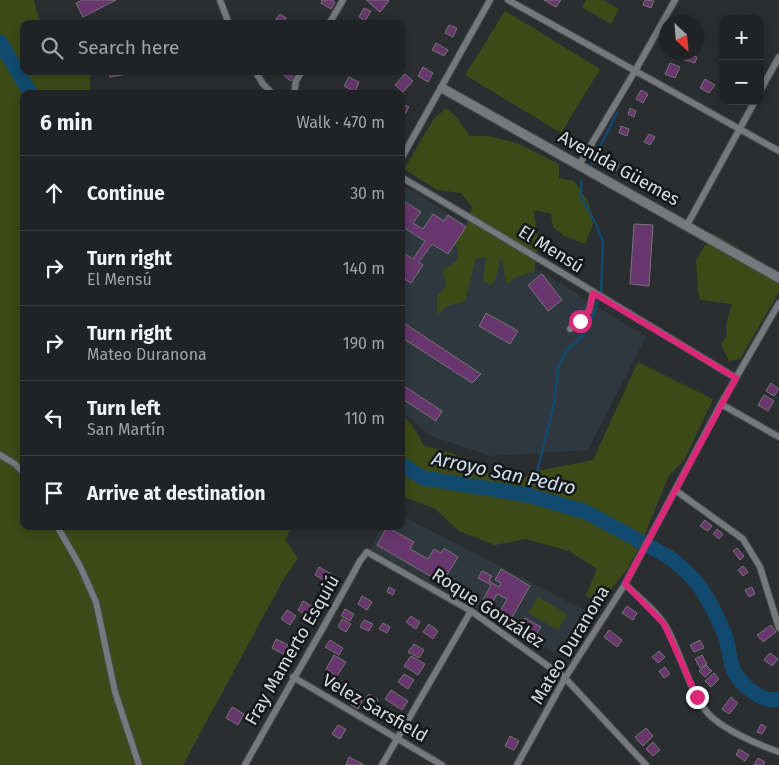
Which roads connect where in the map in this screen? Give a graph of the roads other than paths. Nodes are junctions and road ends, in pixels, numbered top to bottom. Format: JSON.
{"nodes":[{"id":1,"x":220,"y":0,"type":"edge"},
{"id":2,"x":343,"y":0,"type":"edge"},
{"id":3,"x":490,"y":0,"type":"edge"},
{"id":4,"x":508,"y":0,"type":"edge"},
{"id":5,"x":675,"y":0,"type":"edge"},
{"id":6,"x":228,"y":20,"type":"edge"},
{"id":7,"x":332,"y":20,"type":"edge"},
{"id":8,"x":779,"y":56,"type":"edge"},
{"id":9,"x":635,"y":71,"type":"junction"},
{"id":10,"x":257,"y":75,"type":"edge"},
{"id":11,"x":300,"y":75,"type":"edge"},
{"id":12,"x":764,"y":84,"type":"edge"},
{"id":13,"x":442,"y":88,"type":"junction"},
{"id":14,"x":269,"y":90,"type":"edge"},
{"id":15,"x":295,"y":90,"type":"edge"},
{"id":16,"x":753,"y":105,"type":"edge"},
{"id":17,"x":740,"y":128,"type":"junction"},
{"id":18,"x":779,"y":151,"type":"edge"},
{"id":19,"x":405,"y":152,"type":"edge"},
{"id":20,"x":579,"y":165,"type":"junction"},
{"id":21,"x":405,"y":179,"type":"edge"},
{"id":22,"x":687,"y":225,"type":"junction"},
{"id":23,"x":779,"y":278,"type":"edge"},
{"id":24,"x":593,"y":293,"type":"junction"},
{"id":25,"x":779,"y":303,"type":"edge"},
{"id":26,"x":570,"y":330,"type":"dead end"},
{"id":27,"x":736,"y":378,"type":"junction"},
{"id":28,"x":721,"y":404,"type":"junction"},
{"id":29,"x":779,"y":437,"type":"edge"},
{"id":30,"x":0,"y":455,"type":"edge"},
{"id":31,"x":20,"y":469,"type":"edge"},
{"id":32,"x":675,"y":490,"type":"junction"},
{"id":33,"x":58,"y":530,"type":"edge"},
{"id":34,"x":367,"y":552,"type":"joint"},
{"id":35,"x":625,"y":584,"type":"junction"},
{"id":36,"x":471,"y":611,"type":"junction"},
{"id":37,"x":779,"y":628,"type":"edge"},
{"id":38,"x":293,"y":678,"type":"junction"},
{"id":39,"x":565,"y":678,"type":"junction"},
{"id":40,"x":398,"y":738,"type":"junction"},
{"id":41,"x":779,"y":752,"type":"edge"},
{"id":42,"x":139,"y":765,"type":"edge"},
{"id":43,"x":245,"y":765,"type":"edge"},
{"id":44,"x":382,"y":765,"type":"edge"},
{"id":45,"x":442,"y":765,"type":"edge"},
{"id":46,"x":517,"y":765,"type":"edge"},
{"id":47,"x":646,"y":765,"type":"edge"}],
"edges":[{"from":1,"to":6,"type":"street"},
{"from":2,"to":7,"type":"street"},
{"from":3,"to":13,"type":"street"},
{"from":4,"to":9,"type":"street"},
{"from":5,"to":9,"type":"street"},
{"from":8,"to":12,"type":"street"},
{"from":9,"to":17,"type":"street"},
{"from":9,"to":20,"type":"street"},
{"from":10,"to":14,"type":"street"},
{"from":11,"to":15,"type":"street"},
{"from":13,"to":19,"type":"street"},
{"from":13,"to":20,"type":"main road","name":"Avenida Güemes"},
{"from":16,"to":17,"type":"street"},
{"from":17,"to":18,"type":"street"},
{"from":17,"to":22,"type":"street"},
{"from":20,"to":22,"type":"main road","name":"Avenida Güemes"},
{"from":21,"to":24,"type":"street","name":"El Mensú"},
{"from":22,"to":23,"type":"main road","name":"Avenida Güemes"},
{"from":24,"to":26,"type":"street"},
{"from":24,"to":27,"type":"street","name":"El Mensú"},
{"from":25,"to":27,"type":"street","name":"Mateo Duranona"},
{"from":27,"to":28,"type":"street","name":"Mateo Duranona"},
{"from":28,"to":29,"type":"street"},
{"from":28,"to":32,"type":"street","name":"Mateo Duranona"},
{"from":30,"to":31,"type":"street"},
{"from":32,"to":35,"type":"street","name":"Mateo Duranona"},
{"from":32,"to":37,"type":"street"},
{"from":33,"to":42,"type":"street"},
{"from":34,"to":36,"type":"street","name":"Roque González"},
{"from":34,"to":38,"type":"street","name":"Fray Mamerto Esquiú"},
{"from":35,"to":39,"type":"street","name":"Mateo Duranona"},
{"from":35,"to":41,"type":"street"},
{"from":36,"to":39,"type":"street","name":"Roque González"},
{"from":36,"to":40,"type":"street"},
{"from":38,"to":40,"type":"street","name":"Velez Sarsfield"},
{"from":38,"to":43,"type":"street","name":"Fray Mamerto Esquiú"},
{"from":39,"to":46,"type":"street","name":"Mateo Duranona"},
{"from":39,"to":47,"type":"street","name":"Roque González"},
{"from":40,"to":44,"type":"street"},
{"from":40,"to":45,"type":"street","name":"Velez Sarsfield"}]}
